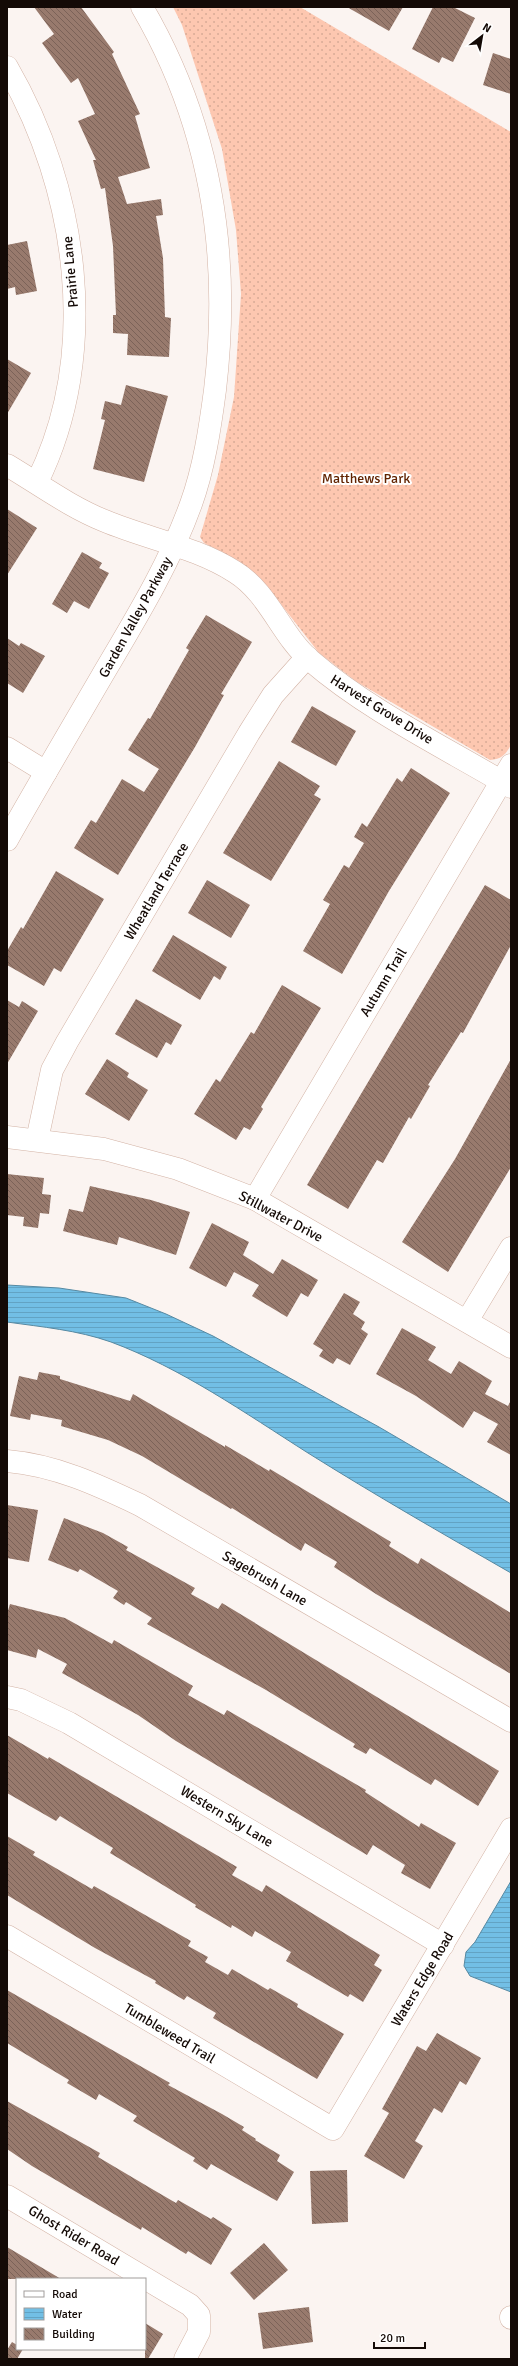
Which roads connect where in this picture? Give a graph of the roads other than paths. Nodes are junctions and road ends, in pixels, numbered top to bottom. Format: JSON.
{"nodes":[{"id":1,"x":142,"y":7,"type":"edge"},
{"id":2,"x":7,"y":67,"type":"edge"},
{"id":3,"x":7,"y":465,"type":"edge"},
{"id":4,"x":37,"y":482,"type":"junction"},
{"id":5,"x":174,"y":545,"type":"junction"},
{"id":6,"x":307,"y":657,"type":"junction"},
{"id":7,"x":7,"y":748,"type":"edge"},
{"id":8,"x":46,"y":772,"type":"junction"},
{"id":9,"x":508,"y":778,"type":"edge"},
{"id":10,"x":7,"y":840,"type":"edge"},
{"id":11,"x":7,"y":1137,"type":"edge"},
{"id":12,"x":37,"y":1140,"type":"junction"},
{"id":13,"x":255,"y":1199,"type":"junction"},
{"id":14,"x":511,"y":1248,"type":"edge"},
{"id":15,"x":467,"y":1321,"type":"junction"},
{"id":16,"x":511,"y":1347,"type":"edge"},
{"id":17,"x":7,"y":1461,"type":"edge"},
{"id":18,"x":7,"y":1697,"type":"edge"},
{"id":19,"x":511,"y":1721,"type":"edge"},
{"id":20,"x":511,"y":1829,"type":"edge"},
{"id":21,"x":7,"y":1936,"type":"edge"},
{"id":22,"x":442,"y":1945,"type":"junction"},
{"id":23,"x":333,"y":2129,"type":"joint"},
{"id":24,"x":7,"y":2196,"type":"edge"},
{"id":25,"x":146,"y":2278,"type":"edge"},
{"id":26,"x":146,"y":2278,"type":"edge"},
{"id":27,"x":185,"y":2359,"type":"edge"}],
"edges":[{"from":1,"to":5,"type":"street","name":"Garden Valley Parkway"},
{"from":2,"to":4,"type":"street","name":"Prairie Lane"},
{"from":3,"to":4,"type":"street","name":"Harvest Grove Drive"},
{"from":4,"to":5,"type":"street","name":"Harvest Grove Drive"},
{"from":5,"to":6,"type":"street","name":"Harvest Grove Drive"},
{"from":5,"to":8,"type":"street","name":"Garden Valley Parkway"},
{"from":6,"to":9,"type":"street","name":"Harvest Grove Drive"},
{"from":6,"to":12,"type":"street","name":"Wheatland Terrace"},
{"from":7,"to":8,"type":"street"},
{"from":8,"to":10,"type":"street","name":"Garden Valley Parkway"},
{"from":9,"to":13,"type":"street","name":"Autumn Trail"},
{"from":11,"to":12,"type":"street","name":"Stillwater Drive"},
{"from":12,"to":13,"type":"street","name":"Stillwater Drive"},
{"from":13,"to":15,"type":"street","name":"Stillwater Drive"},
{"from":14,"to":15,"type":"street"},
{"from":15,"to":16,"type":"street","name":"Stillwater Drive"},
{"from":17,"to":19,"type":"street","name":"Sagebrush Lane"},
{"from":18,"to":22,"type":"street","name":"Western Sky Lane"},
{"from":20,"to":22,"type":"street","name":"Waters Edge Road"},
{"from":21,"to":23,"type":"street","name":"Tumbleweed Trail"},
{"from":22,"to":23,"type":"street","name":"Waters Edge Road"},
{"from":24,"to":25,"type":"street","name":"Ghost Rider Road"},
{"from":26,"to":27,"type":"street","name":"Ghost Rider Road"}]}
